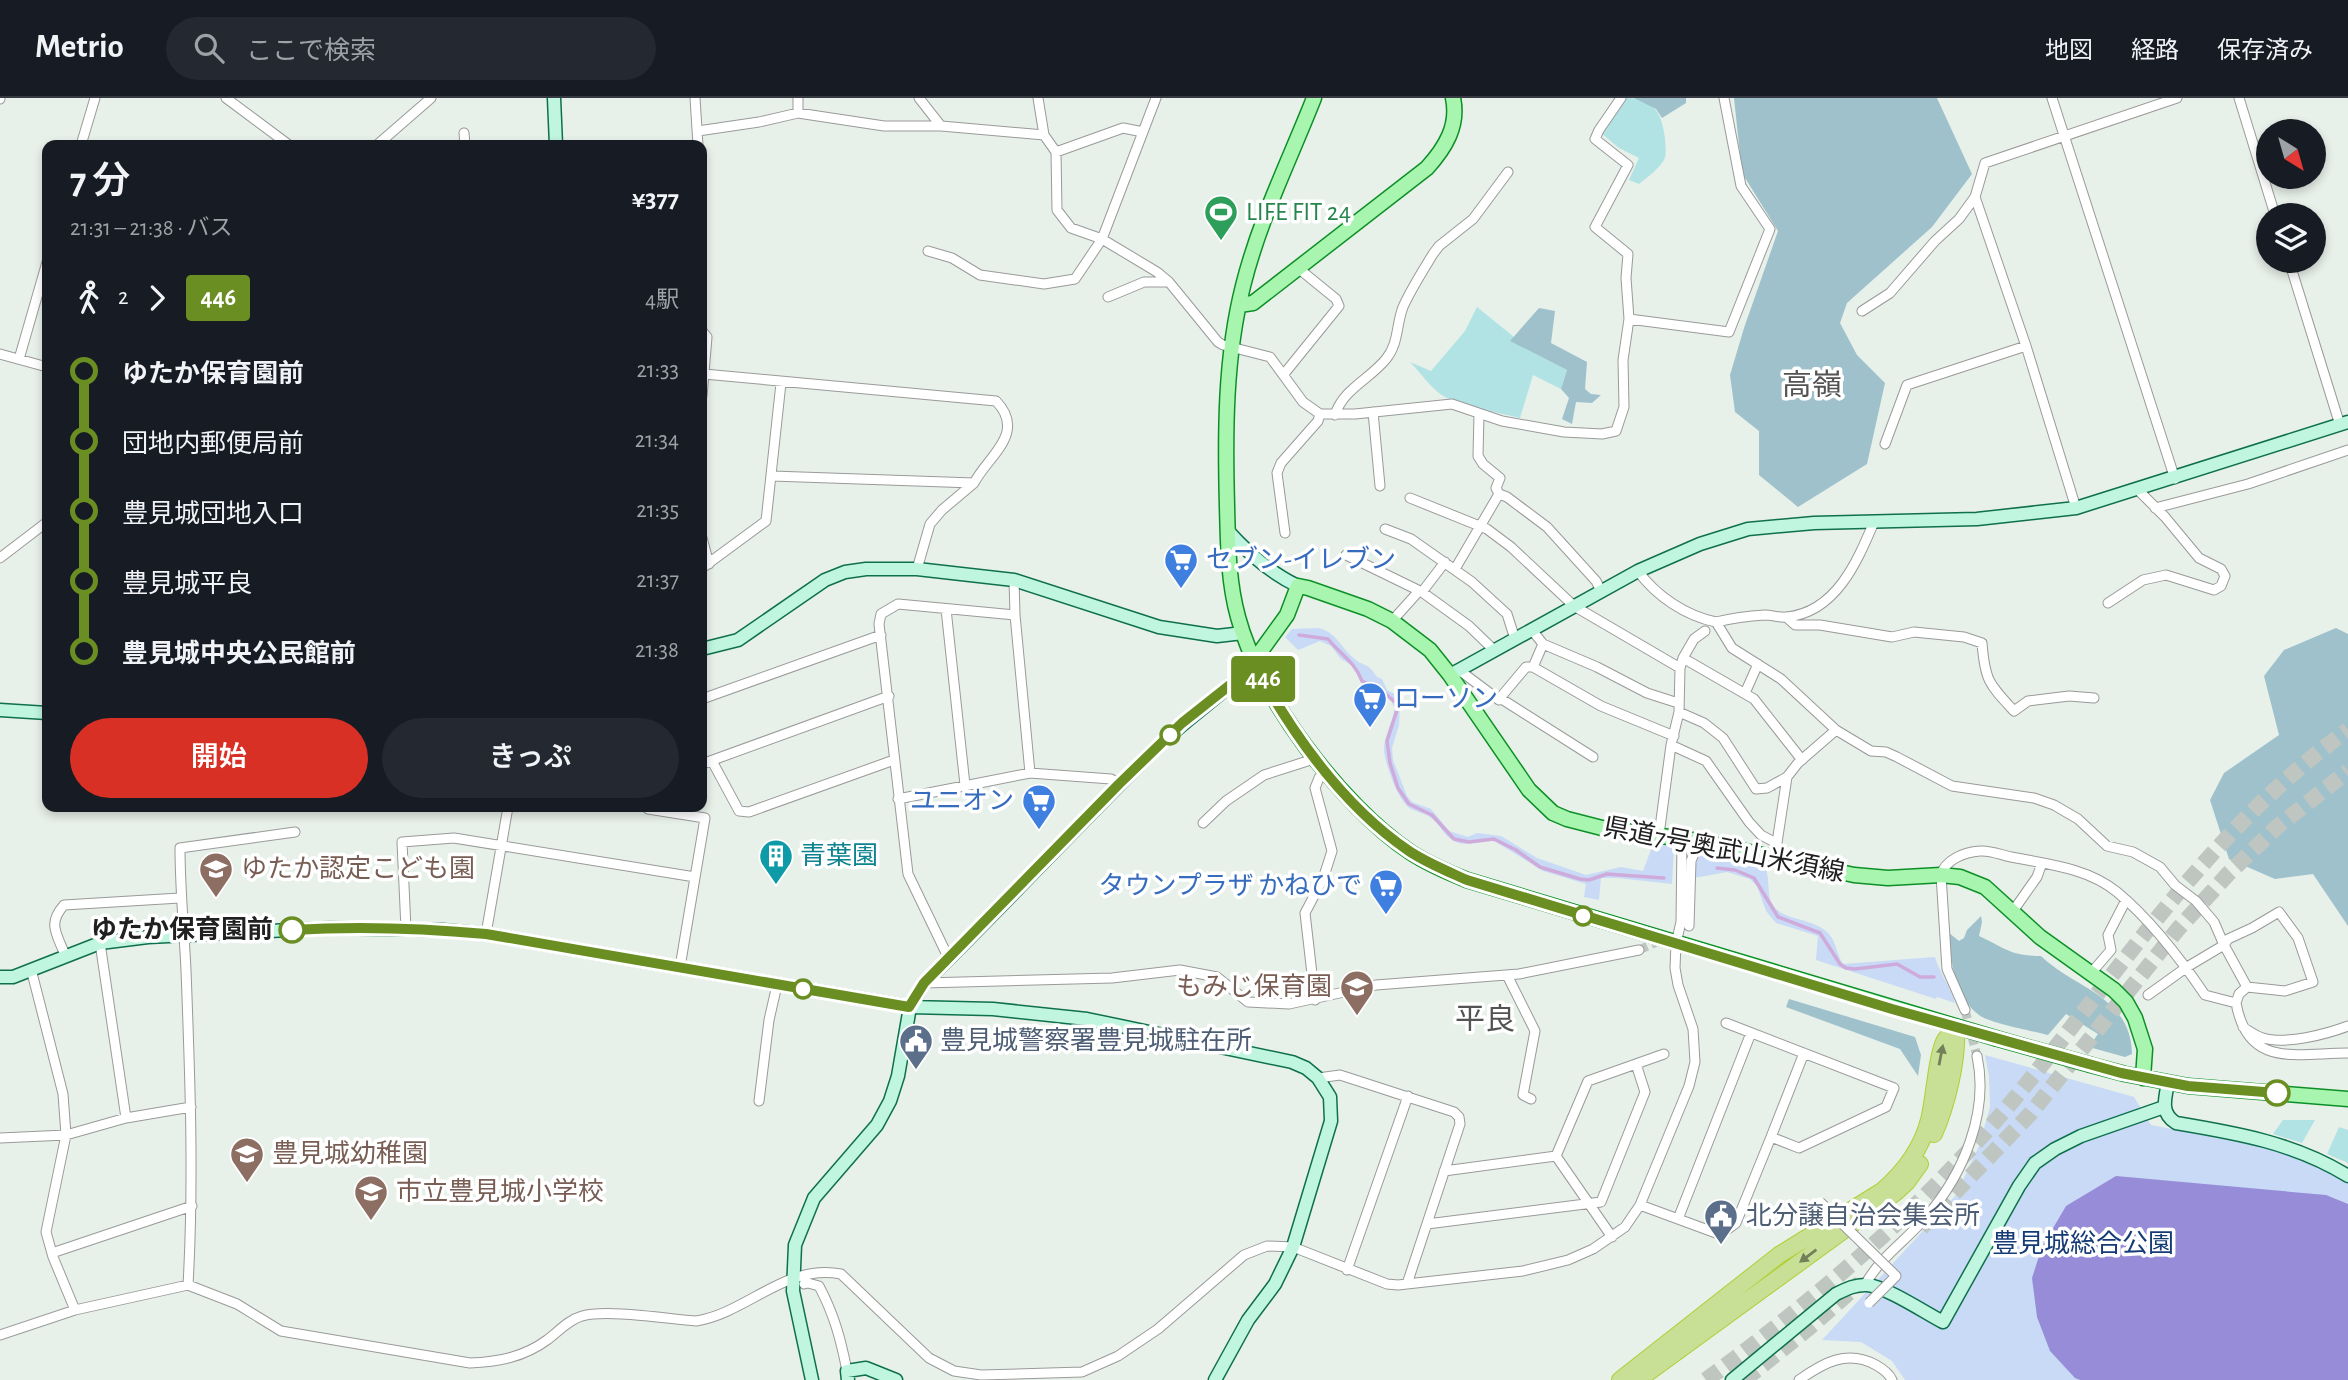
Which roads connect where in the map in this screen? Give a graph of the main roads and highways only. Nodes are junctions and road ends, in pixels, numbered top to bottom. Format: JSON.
{"nodes":[{"id":1,"x":1314,"y":98,"type":"edge"},
{"id":2,"x":1453,"y":98,"type":"edge"},
{"id":3,"x":1239,"y":305,"type":"junction"},
{"id":4,"x":1253,"y":662,"type":"junction"},
{"id":5,"x":1956,"y":1028,"type":"junction"},
{"id":6,"x":2143,"y":1078,"type":"junction"},
{"id":7,"x":2348,"y":1100,"type":"edge"},
{"id":8,"x":1695,"y":1330,"type":"junction"},
{"id":9,"x":1620,"y":1380,"type":"edge"},
{"id":10,"x":1638,"y":1380,"type":"edge"}],
"edges":[{"from":1,"to":3,"type":"main road"},
{"from":2,"to":3,"type":"main road"},
{"from":3,"to":4,"type":"main road"},
{"from":4,"to":5,"type":"main road"},
{"from":4,"to":6,"type":"main road","name":"県道7号奥武山米須線"},
{"from":5,"to":6,"type":"main road","bridge":true},
{"from":5,"to":8,"type":"highway"},
{"from":6,"to":7,"type":"main road"},
{"from":8,"to":9,"type":"highway"},
{"from":8,"to":10,"type":"highway"}]}
